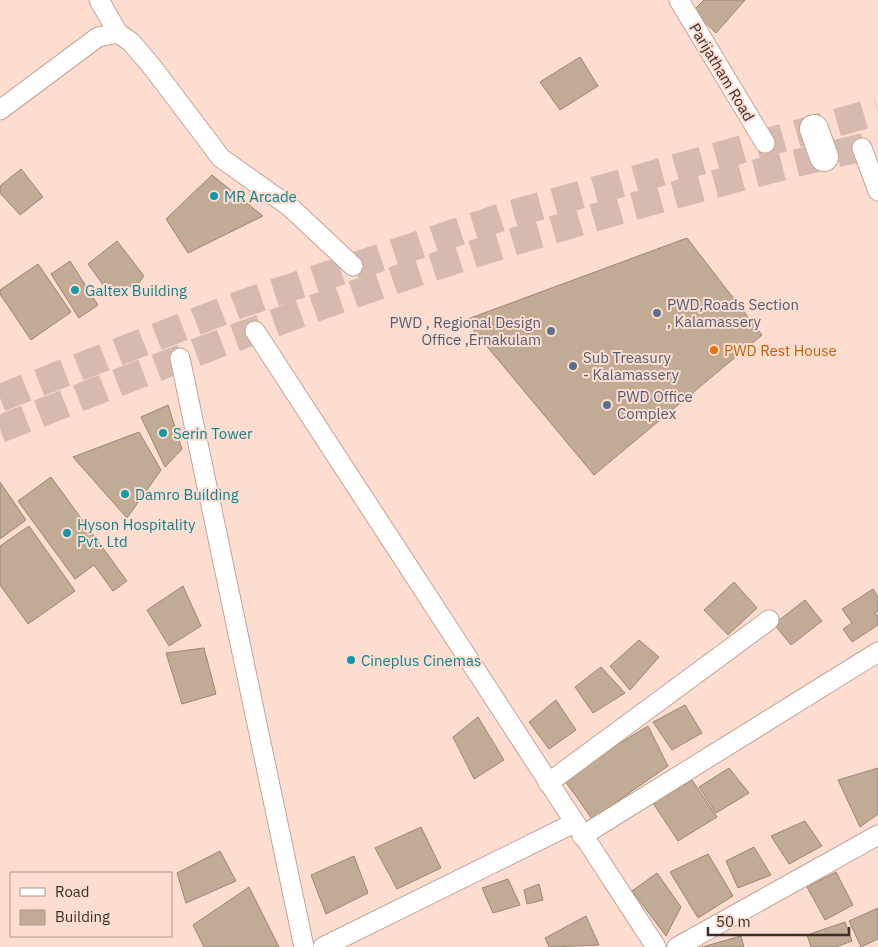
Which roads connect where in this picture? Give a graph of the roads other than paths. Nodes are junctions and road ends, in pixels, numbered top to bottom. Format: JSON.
{"nodes":[{"id":1,"x":99,"y":0,"type":"edge"},
{"id":2,"x":679,"y":0,"type":"edge"},
{"id":3,"x":118,"y":33,"type":"junction"},
{"id":4,"x":0,"y":110,"type":"edge"},
{"id":5,"x":814,"y":129,"type":"dead end"},
{"id":6,"x":765,"y":143,"type":"dead end"},
{"id":7,"x":862,"y":148,"type":"dead end"},
{"id":8,"x":824,"y":156,"type":"dead end"},
{"id":9,"x":878,"y":191,"type":"edge"},
{"id":10,"x":353,"y":266,"type":"dead end"},
{"id":11,"x":255,"y":331,"type":"dead end"},
{"id":12,"x":180,"y":358,"type":"dead end"},
{"id":13,"x":768,"y":620,"type":"dead end"},
{"id":14,"x":878,"y":652,"type":"edge"},
{"id":15,"x":548,"y":784,"type":"junction"},
{"id":16,"x":578,"y":830,"type":"junction"},
{"id":17,"x":878,"y":835,"type":"edge"},
{"id":18,"x":304,"y":947,"type":"edge"},
{"id":19,"x":323,"y":947,"type":"edge"},
{"id":20,"x":656,"y":947,"type":"edge"},
{"id":21,"x":677,"y":947,"type":"edge"}],
"edges":[{"from":1,"to":3,"type":"street"},
{"from":2,"to":6,"type":"street","name":"Parijatham Road"},
{"from":3,"to":4,"type":"street"},
{"from":3,"to":10,"type":"street"},
{"from":5,"to":8,"type":"highway"},
{"from":7,"to":9,"type":"street"},
{"from":11,"to":15,"type":"street"},
{"from":12,"to":18,"type":"street"},
{"from":13,"to":15,"type":"street"},
{"from":14,"to":16,"type":"street"},
{"from":15,"to":16,"type":"street"},
{"from":16,"to":19,"type":"street"},
{"from":16,"to":20,"type":"street"},
{"from":17,"to":21,"type":"street"}]}
